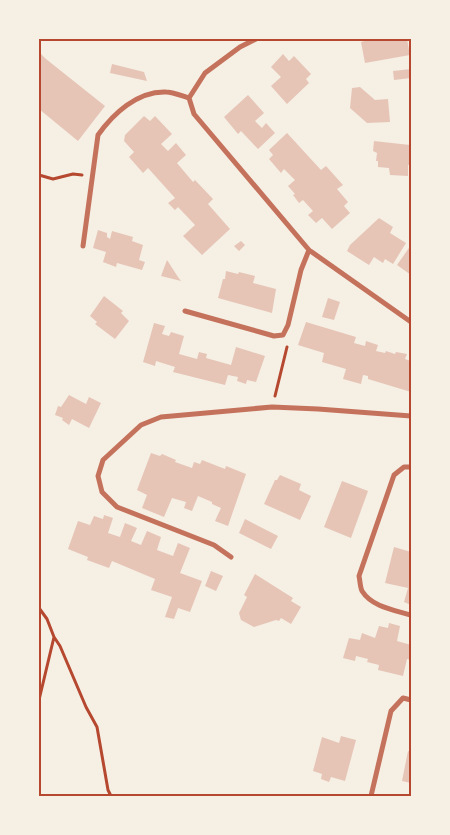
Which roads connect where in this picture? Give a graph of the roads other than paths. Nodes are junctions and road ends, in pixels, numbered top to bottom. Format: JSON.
{"nodes":[{"id":1,"x":256,"y":39,"type":"edge"},
{"id":2,"x":189,"y":98,"type":"junction"},
{"id":3,"x":83,"y":246,"type":"dead end"},
{"id":4,"x":309,"y":250,"type":"junction"},
{"id":5,"x":185,"y":311,"type":"dead end"},
{"id":6,"x":411,"y":322,"type":"edge"},
{"id":7,"x":411,"y":416,"type":"edge"},
{"id":8,"x":411,"y":467,"type":"edge"},
{"id":9,"x":231,"y":557,"type":"dead end"},
{"id":10,"x":411,"y":615,"type":"edge"},
{"id":11,"x":411,"y":700,"type":"edge"},
{"id":12,"x":371,"y":796,"type":"edge"}],
"edges":[{"from":1,"to":2,"type":"street"},
{"from":2,"to":3,"type":"street"},
{"from":2,"to":4,"type":"street"},
{"from":4,"to":5,"type":"street"},
{"from":4,"to":6,"type":"street"},
{"from":7,"to":9,"type":"street"},
{"from":8,"to":10,"type":"street"},
{"from":11,"to":12,"type":"street"}]}
